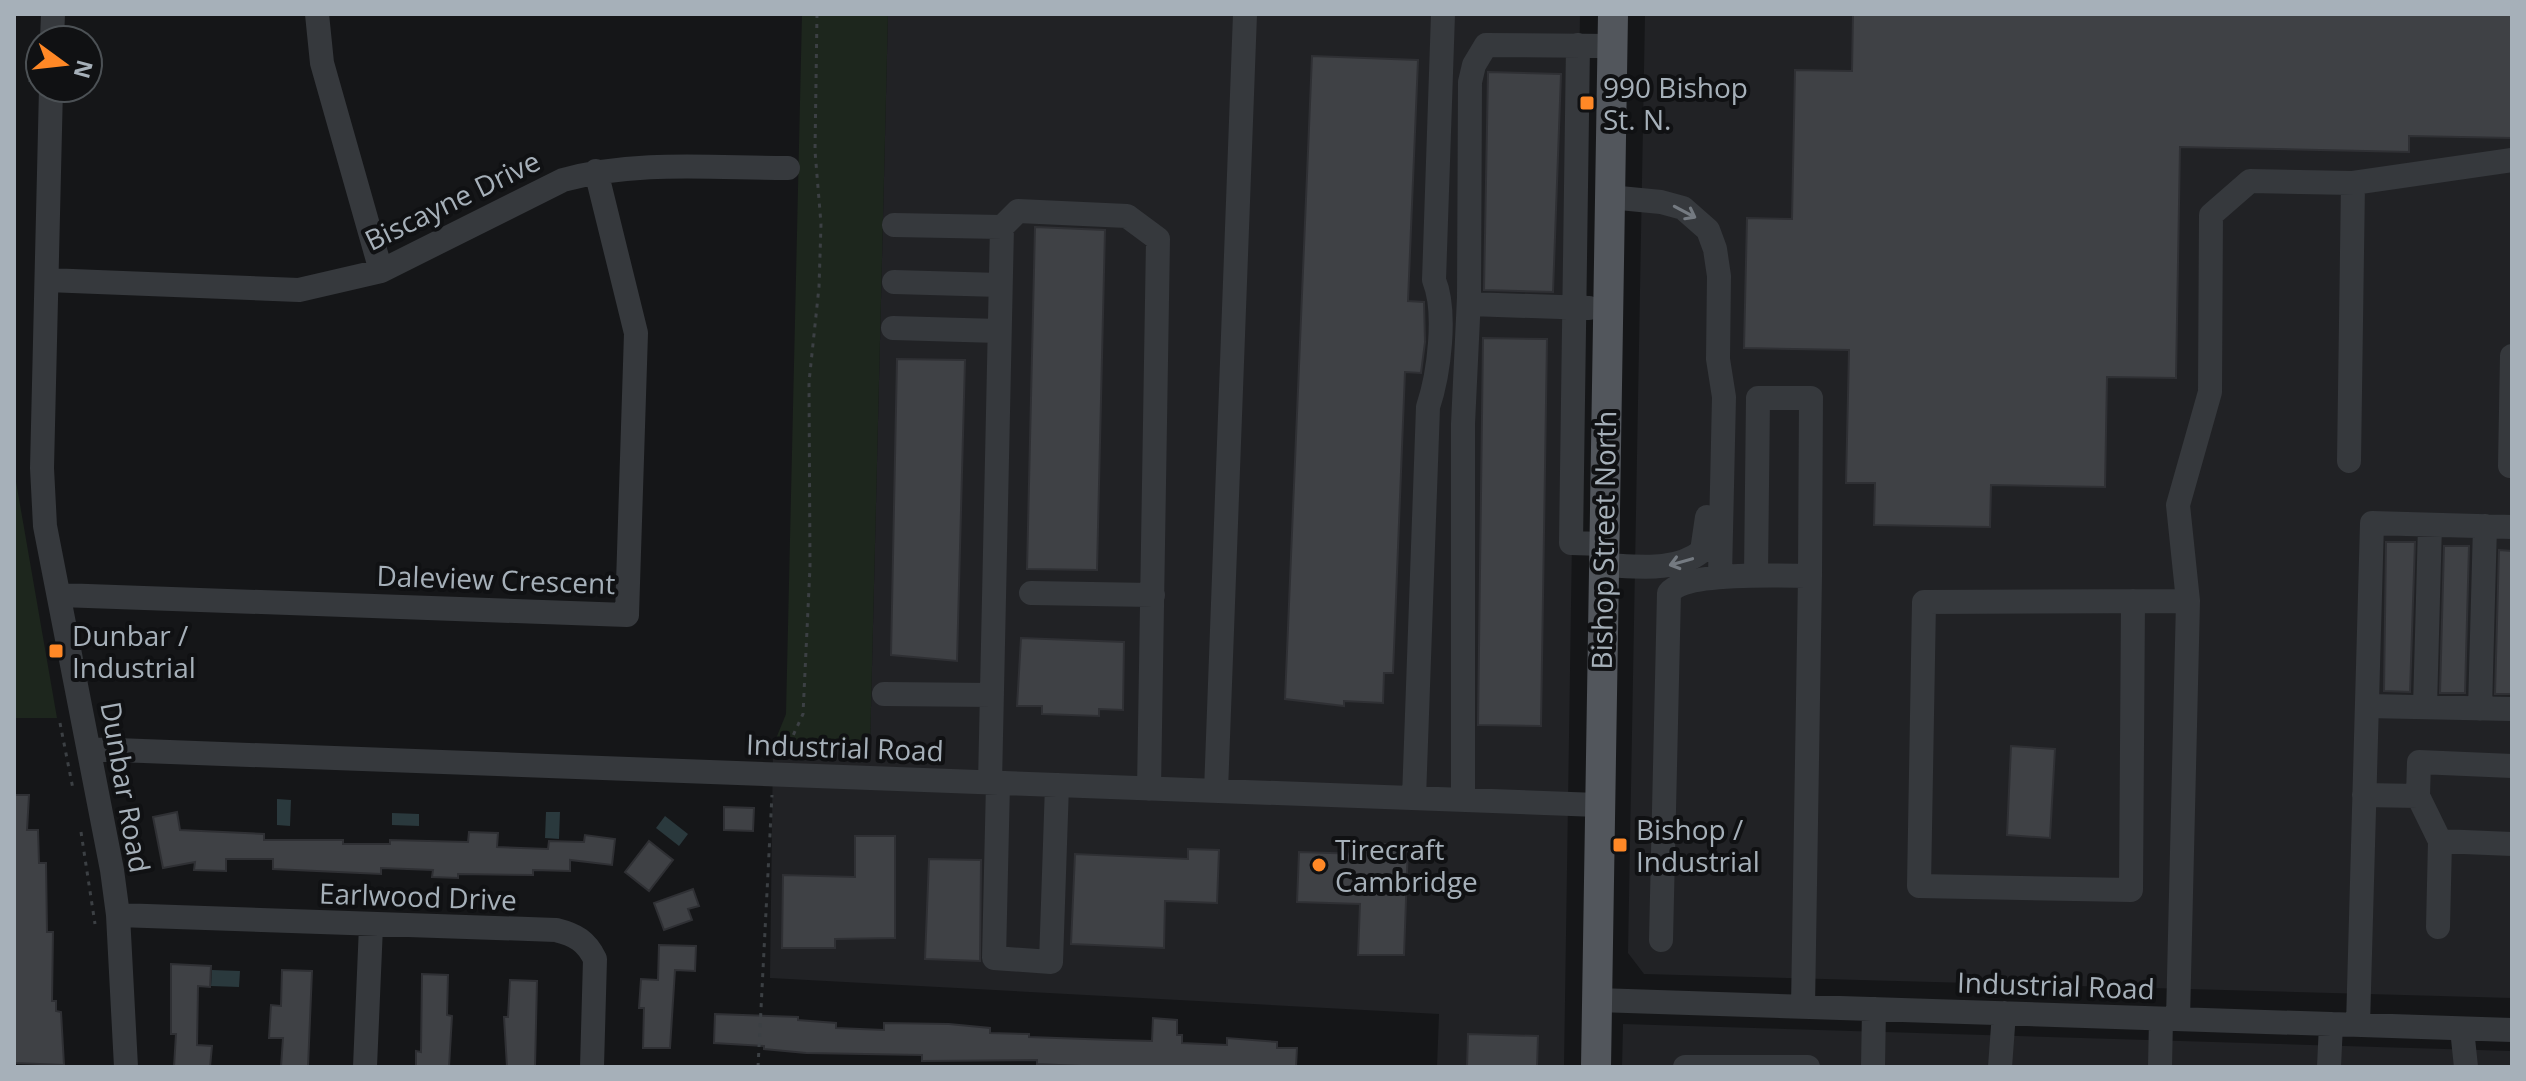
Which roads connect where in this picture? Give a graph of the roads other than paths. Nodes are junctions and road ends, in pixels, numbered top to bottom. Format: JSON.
{"nodes":[{"id":1,"x":317,"y":14,"type":"edge"},
{"id":2,"x":1245,"y":14,"type":"edge"},
{"id":3,"x":1443,"y":14,"type":"edge"},
{"id":4,"x":1613,"y":14,"type":"edge"},
{"id":5,"x":1578,"y":45,"type":"junction"},
{"id":6,"x":1612,"y":46,"type":"junction"},
{"id":7,"x":51,"y":104,"type":"edge"},
{"id":8,"x":2512,"y":160,"type":"edge"},
{"id":9,"x":788,"y":168,"type":"dead end"},
{"id":10,"x":596,"y":171,"type":"junction"},
{"id":11,"x":2353,"y":183,"type":"junction"},
{"id":12,"x":1609,"y":197,"type":"junction"},
{"id":13,"x":894,"y":225,"type":"dead end"},
{"id":14,"x":1002,"y":227,"type":"junction"},
{"id":15,"x":381,"y":271,"type":"junction"},
{"id":16,"x":47,"y":280,"type":"junction"},
{"id":17,"x":894,"y":282,"type":"dead end"},
{"id":18,"x":1000,"y":285,"type":"junction"},
{"id":19,"x":1469,"y":304,"type":"junction"},
{"id":20,"x":1575,"y":308,"type":"junction"},
{"id":21,"x":1607,"y":308,"type":"junction"},
{"id":22,"x":893,"y":328,"type":"dead end"},
{"id":23,"x":999,"y":331,"type":"junction"},
{"id":24,"x":2512,"y":356,"type":"edge"},
{"id":25,"x":1718,"y":359,"type":"junction"},
{"id":26,"x":2349,"y":461,"type":"dead end"},
{"id":27,"x":2510,"y":466,"type":"edge"},
{"id":28,"x":2430,"y":525,"type":"junction"},
{"id":29,"x":2485,"y":526,"type":"junction"},
{"id":30,"x":2512,"y":527,"type":"edge"},
{"id":31,"x":1602,"y":554,"type":"junction"},
{"id":32,"x":1756,"y":575,"type":"junction"},
{"id":33,"x":1720,"y":576,"type":"junction"},
{"id":34,"x":1810,"y":576,"type":"junction"},
{"id":35,"x":1031,"y":593,"type":"dead end"},
{"id":36,"x":60,"y":595,"type":"junction"},
{"id":37,"x":1153,"y":595,"type":"junction"},
{"id":38,"x":2133,"y":601,"type":"junction"},
{"id":39,"x":2188,"y":601,"type":"junction"},
{"id":40,"x":884,"y":694,"type":"dead end"},
{"id":41,"x":992,"y":695,"type":"junction"},
{"id":42,"x":2367,"y":706,"type":"junction"},
{"id":43,"x":2425,"y":707,"type":"junction"},
{"id":44,"x":2480,"y":709,"type":"junction"},
{"id":45,"x":2512,"y":709,"type":"edge"},
{"id":46,"x":90,"y":749,"type":"junction"},
{"id":47,"x":2512,"y":766,"type":"edge"},
{"id":48,"x":994,"y":783,"type":"junction"},
{"id":49,"x":1057,"y":785,"type":"junction"},
{"id":50,"x":1149,"y":789,"type":"junction"},
{"id":51,"x":1216,"y":791,"type":"junction"},
{"id":52,"x":2364,"y":795,"type":"junction"},
{"id":53,"x":2418,"y":796,"type":"junction"},
{"id":54,"x":1414,"y":798,"type":"junction"},
{"id":55,"x":1463,"y":800,"type":"junction"},
{"id":56,"x":1598,"y":805,"type":"junction"},
{"id":57,"x":2440,"y":841,"type":"junction"},
{"id":58,"x":2512,"y":844,"type":"edge"},
{"id":59,"x":118,"y":915,"type":"junction"},
{"id":60,"x":371,"y":926,"type":"junction"},
{"id":61,"x":2438,"y":927,"type":"dead end"},
{"id":62,"x":1661,"y":940,"type":"dead end"},
{"id":63,"x":1597,"y":1000,"type":"junction"},
{"id":64,"x":1803,"y":1007,"type":"junction"},
{"id":65,"x":1874,"y":1009,"type":"junction"},
{"id":66,"x":2004,"y":1013,"type":"junction"},
{"id":67,"x":2169,"y":1019,"type":"junction"},
{"id":68,"x":2331,"y":1024,"type":"junction"},
{"id":69,"x":2358,"y":1025,"type":"junction"},
{"id":70,"x":2462,"y":1029,"type":"junction"},
{"id":71,"x":2512,"y":1030,"type":"edge"},
{"id":72,"x":1728,"y":1066,"type":"edge"},
{"id":73,"x":126,"y":1067,"type":"edge"},
{"id":74,"x":365,"y":1067,"type":"edge"},
{"id":75,"x":592,"y":1067,"type":"edge"},
{"id":76,"x":1596,"y":1067,"type":"edge"},
{"id":77,"x":1685,"y":1067,"type":"edge"},
{"id":78,"x":1781,"y":1067,"type":"edge"},
{"id":79,"x":1808,"y":1067,"type":"edge"},
{"id":80,"x":1873,"y":1067,"type":"edge"},
{"id":81,"x":2000,"y":1067,"type":"edge"},
{"id":82,"x":2160,"y":1067,"type":"edge"},
{"id":83,"x":2329,"y":1067,"type":"edge"},
{"id":84,"x":2466,"y":1067,"type":"edge"}],
"edges":[{"from":1,"to":15,"type":"street"},
{"from":2,"to":51,"type":"street"},
{"from":3,"to":54,"type":"street"},
{"from":4,"to":6,"type":"main road","name":"Bishop Street North"},
{"from":5,"to":6,"type":"street"},
{"from":5,"to":19,"type":"street"},
{"from":5,"to":20,"type":"street"},
{"from":6,"to":12,"type":"main road","name":"Bishop Street North"},
{"from":7,"to":16,"type":"street","name":"Dunbar Road"},
{"from":8,"to":11,"type":"street"},
{"from":9,"to":10,"type":"street","name":"Biscayne Drive"},
{"from":10,"to":15,"type":"street","name":"Biscayne Drive"},
{"from":10,"to":36,"type":"street","name":"Daleview Crescent"},
{"from":11,"to":26,"type":"street"},
{"from":11,"to":39,"type":"street"},
{"from":12,"to":21,"type":"main road","name":"Bishop Street North"},
{"from":12,"to":25,"type":"street","one_way":true},
{"from":13,"to":14,"type":"street"},
{"from":14,"to":18,"type":"street"},
{"from":14,"to":37,"type":"street"},
{"from":15,"to":16,"type":"street","name":"Biscayne Drive"},
{"from":16,"to":36,"type":"street","name":"Dunbar Road"},
{"from":17,"to":18,"type":"street"},
{"from":18,"to":23,"type":"street"},
{"from":19,"to":20,"type":"street"},
{"from":19,"to":55,"type":"street"},
{"from":20,"to":21,"type":"street"},
{"from":20,"to":31,"type":"street"},
{"from":21,"to":31,"type":"main road","name":"Bishop Street North"},
{"from":22,"to":23,"type":"street"},
{"from":23,"to":41,"type":"street"},
{"from":24,"to":27,"type":"street"},
{"from":25,"to":31,"type":"street","one_way":true},
{"from":25,"to":33,"type":"street"},
{"from":28,"to":29,"type":"street"},
{"from":28,"to":42,"type":"street"},
{"from":28,"to":43,"type":"street"},
{"from":29,"to":30,"type":"street"},
{"from":29,"to":44,"type":"street"},
{"from":31,"to":56,"type":"main road","name":"Bishop Street North"},
{"from":32,"to":33,"type":"street"},
{"from":32,"to":34,"type":"street"},
{"from":32,"to":34,"type":"street"},
{"from":33,"to":62,"type":"street"},
{"from":34,"to":64,"type":"street"},
{"from":35,"to":37,"type":"street"},
{"from":36,"to":46,"type":"street","name":"Dunbar Road"},
{"from":37,"to":50,"type":"street"},
{"from":38,"to":38,"type":"street"},
{"from":38,"to":39,"type":"street"},
{"from":39,"to":67,"type":"street"},
{"from":40,"to":41,"type":"street"},
{"from":41,"to":48,"type":"street"},
{"from":42,"to":43,"type":"street"},
{"from":42,"to":52,"type":"street"},
{"from":43,"to":44,"type":"street"},
{"from":44,"to":45,"type":"street"},
{"from":46,"to":48,"type":"street","name":"Industrial Road"},
{"from":46,"to":59,"type":"street","name":"Dunbar Road"},
{"from":47,"to":53,"type":"street"},
{"from":48,"to":49,"type":"street","name":"Industrial Road"},
{"from":48,"to":49,"type":"street"},
{"from":49,"to":50,"type":"street","name":"Industrial Road"},
{"from":50,"to":51,"type":"street","name":"Industrial Road"},
{"from":51,"to":54,"type":"street","name":"Industrial Road"},
{"from":52,"to":53,"type":"street"},
{"from":52,"to":69,"type":"street"},
{"from":53,"to":57,"type":"street"},
{"from":54,"to":55,"type":"street","name":"Industrial Road"},
{"from":55,"to":56,"type":"street","name":"Industrial Road"},
{"from":56,"to":63,"type":"main road","name":"Bishop Street North"},
{"from":57,"to":58,"type":"street"},
{"from":57,"to":61,"type":"street"},
{"from":59,"to":60,"type":"street","name":"Earlwood Drive"},
{"from":59,"to":73,"type":"street","name":"Dunbar Road"},
{"from":60,"to":74,"type":"street"},
{"from":60,"to":75,"type":"street","name":"Earlwood Drive"},
{"from":63,"to":64,"type":"street","name":"Industrial Road"},
{"from":63,"to":76,"type":"main road","name":"Bishop Street North"},
{"from":64,"to":65,"type":"street","name":"Industrial Road"},
{"from":65,"to":66,"type":"street","name":"Industrial Road"},
{"from":65,"to":80,"type":"street"},
{"from":66,"to":67,"type":"street","name":"Industrial Road"},
{"from":66,"to":81,"type":"street"},
{"from":67,"to":68,"type":"street","name":"Industrial Road"},
{"from":67,"to":82,"type":"street"},
{"from":68,"to":69,"type":"street","name":"Industrial Road"},
{"from":68,"to":83,"type":"street"},
{"from":69,"to":70,"type":"street","name":"Industrial Road"},
{"from":70,"to":71,"type":"street","name":"Industrial Road"},
{"from":70,"to":84,"type":"street"},
{"from":72,"to":77,"type":"street"},
{"from":72,"to":78,"type":"street"},
{"from":78,"to":79,"type":"street"}]}
